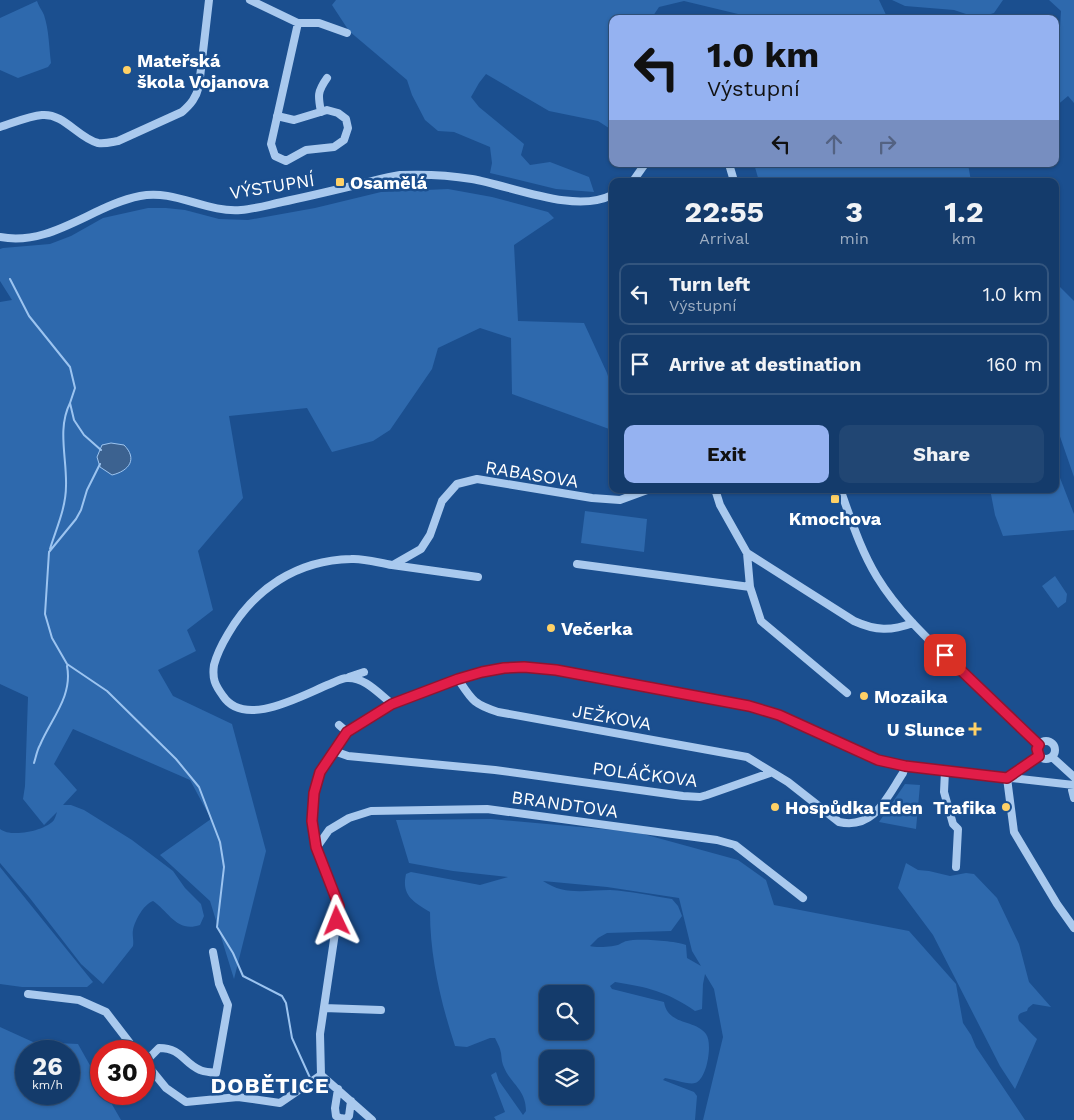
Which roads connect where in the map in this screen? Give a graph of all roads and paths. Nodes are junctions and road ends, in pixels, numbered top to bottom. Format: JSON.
{"nodes":[{"id":1,"x":209,"y":0,"type":"edge"},
{"id":2,"x":250,"y":0,"type":"edge"},
{"id":3,"x":298,"y":23,"type":"junction"},
{"id":4,"x":347,"y":33,"type":"dead end"},
{"id":5,"x":327,"y":78,"type":"dead end"},
{"id":6,"x":321,"y":112,"type":"junction"},
{"id":7,"x":277,"y":116,"type":"junction"},
{"id":8,"x":0,"y":127,"type":"edge"},
{"id":9,"x":643,"y":167,"type":"edge"},
{"id":10,"x":635,"y":178,"type":"edge"},
{"id":11,"x":609,"y":196,"type":"edge"},
{"id":12,"x":0,"y":236,"type":"edge"},
{"id":13,"x":639,"y":493,"type":"edge"},
{"id":14,"x":716,"y":493,"type":"edge"},
{"id":15,"x":841,"y":493,"type":"edge"},
{"id":16,"x":747,"y":553,"type":"junction"},
{"id":17,"x":577,"y":564,"type":"dead end"},
{"id":18,"x":393,"y":565,"type":"junction"},
{"id":19,"x":478,"y":577,"type":"dead end"},
{"id":20,"x":750,"y":587,"type":"junction"},
{"id":21,"x":913,"y":623,"type":"junction"},
{"id":22,"x":364,"y":672,"type":"dead end"},
{"id":23,"x":347,"y":677,"type":"junction"},
{"id":24,"x":458,"y":679,"type":"junction"},
{"id":25,"x":848,"y":693,"type":"dead end"},
{"id":26,"x":392,"y":704,"type":"junction"},
{"id":27,"x":339,"y":725,"type":"dead end"},
{"id":28,"x":347,"y":732,"type":"junction"},
{"id":29,"x":1039,"y":745,"type":"junction"},
{"id":30,"x":334,"y":751,"type":"junction"},
{"id":31,"x":1039,"y":756,"type":"junction"},
{"id":32,"x":1052,"y":757,"type":"junction"},
{"id":33,"x":905,"y":766,"type":"junction"},
{"id":34,"x":945,"y":771,"type":"junction"},
{"id":35,"x":770,"y":773,"type":"junction"},
{"id":36,"x":1007,"y":778,"type":"junction"},
{"id":37,"x":1074,"y":782,"type":"edge"},
{"id":38,"x":1074,"y":798,"type":"edge"},
{"id":39,"x":316,"y":847,"type":"junction"},
{"id":40,"x":956,"y":867,"type":"dead end"},
{"id":41,"x":803,"y":898,"type":"dead end"},
{"id":42,"x":1074,"y":928,"type":"edge"},
{"id":43,"x":213,"y":952,"type":"dead end"},
{"id":44,"x":28,"y":994,"type":"dead end"},
{"id":45,"x":324,"y":1008,"type":"junction"},
{"id":46,"x":381,"y":1010,"type":"dead end"},
{"id":47,"x":128,"y":1040,"type":"edge"},
{"id":48,"x":155,"y":1052,"type":"edge"},
{"id":49,"x":155,"y":1075,"type":"edge"},
{"id":50,"x":321,"y":1076,"type":"junction"},
{"id":51,"x":338,"y":1089,"type":"junction"},
{"id":52,"x":351,"y":1101,"type":"junction"},
{"id":53,"x":372,"y":1120,"type":"edge"}],
"edges":[{"from":1,"to":8,"type":"street"},
{"from":2,"to":3,"type":"street"},
{"from":3,"to":4,"type":"street"},
{"from":3,"to":7,"type":"street"},
{"from":5,"to":6,"type":"street"},
{"from":6,"to":7,"type":"street"},
{"from":6,"to":7,"type":"street"},
{"from":9,"to":10,"type":"street"},
{"from":11,"to":12,"type":"street","name":"VÝSTUPNÍ"},
{"from":13,"to":18,"type":"street","name":"RABASOVA"},
{"from":14,"to":16,"type":"street"},
{"from":15,"to":21,"type":"street"},
{"from":16,"to":20,"type":"street"},
{"from":16,"to":21,"type":"street"},
{"from":17,"to":20,"type":"street"},
{"from":18,"to":19,"type":"street"},
{"from":18,"to":23,"type":"street"},
{"from":20,"to":25,"type":"street"},
{"from":21,"to":29,"type":"street"},
{"from":22,"to":23,"type":"street"},
{"from":23,"to":26,"type":"street"},
{"from":24,"to":26,"type":"street"},
{"from":24,"to":33,"type":"street"},
{"from":24,"to":35,"type":"street","name":"JEŽKOVA"},
{"from":26,"to":28,"type":"street"},
{"from":27,"to":28,"type":"street"},
{"from":28,"to":30,"type":"street"},
{"from":29,"to":31,"type":"street"},
{"from":29,"to":32,"type":"street"},
{"from":30,"to":35,"type":"street","name":"POLÁČKOVA"},
{"from":30,"to":39,"type":"street"},
{"from":31,"to":32,"type":"street"},
{"from":31,"to":36,"type":"street"},
{"from":32,"to":37,"type":"street"},
{"from":33,"to":34,"type":"street"},
{"from":33,"to":35,"type":"street"},
{"from":34,"to":36,"type":"street"},
{"from":34,"to":40,"type":"street"},
{"from":36,"to":37,"type":"street"},
{"from":36,"to":42,"type":"street"},
{"from":37,"to":38,"type":"street"},
{"from":39,"to":41,"type":"street","name":"BRANDTOVA"},
{"from":39,"to":45,"type":"street"},
{"from":43,"to":48,"type":"street"},
{"from":44,"to":47,"type":"street"},
{"from":45,"to":46,"type":"street"},
{"from":45,"to":50,"type":"street"},
{"from":49,"to":50,"type":"street"},
{"from":50,"to":51,"type":"street"},
{"from":51,"to":52,"type":"street"},
{"from":51,"to":52,"type":"street"},
{"from":52,"to":53,"type":"street"}]}
